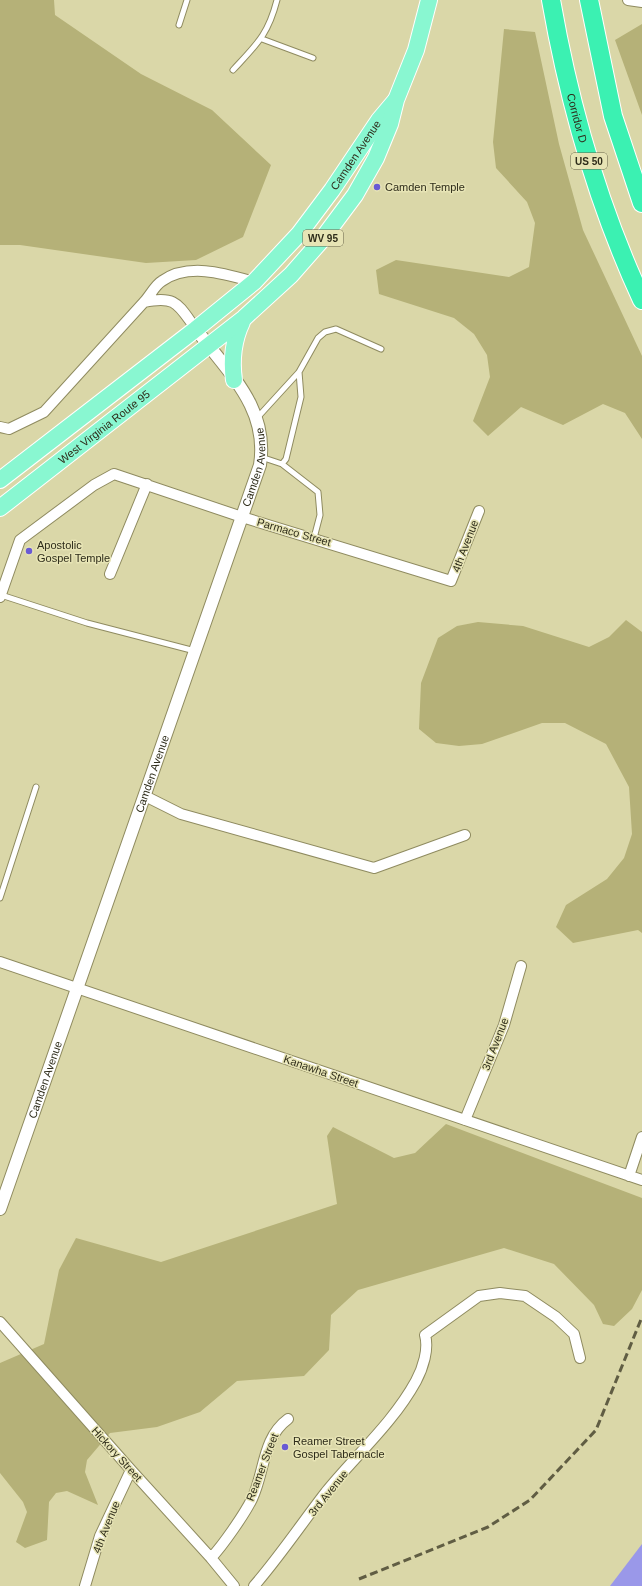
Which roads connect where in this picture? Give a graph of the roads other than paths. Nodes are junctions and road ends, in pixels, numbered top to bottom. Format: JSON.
{"nodes":[{"id":1,"x":187,"y":0,"type":"edge"},
{"id":2,"x":277,"y":0,"type":"edge"},
{"id":3,"x":430,"y":0,"type":"edge"},
{"id":4,"x":588,"y":0,"type":"edge"},
{"id":5,"x":628,"y":0,"type":"edge"},
{"id":6,"x":642,"y":2,"type":"edge"},
{"id":7,"x":552,"y":8,"type":"edge"},
{"id":8,"x":179,"y":25,"type":"dead end"},
{"id":9,"x":262,"y":39,"type":"junction"},
{"id":10,"x":313,"y":58,"type":"dead end"},
{"id":11,"x":233,"y":70,"type":"dead end"},
{"id":12,"x":396,"y":100,"type":"junction"},
{"id":13,"x":642,"y":203,"type":"edge"},
{"id":14,"x":254,"y":282,"type":"junction"},
{"id":15,"x":642,"y":300,"type":"edge"},
{"id":16,"x":144,"y":302,"type":"junction"},
{"id":17,"x":244,"y":318,"type":"junction"},
{"id":18,"x":196,"y":329,"type":"junction"},
{"id":19,"x":209,"y":347,"type":"junction"},
{"id":20,"x":381,"y":349,"type":"dead end"},
{"id":21,"x":299,"y":372,"type":"junction"},
{"id":22,"x":234,"y":380,"type":"junction"},
{"id":23,"x":258,"y":418,"type":"junction"},
{"id":24,"x":0,"y":427,"type":"edge"},
{"id":25,"x":261,"y":457,"type":"junction"},
{"id":26,"x":282,"y":464,"type":"junction"},
{"id":27,"x":0,"y":480,"type":"edge"},
{"id":28,"x":147,"y":484,"type":"junction"},
{"id":29,"x":0,"y":508,"type":"edge"},
{"id":30,"x":479,"y":511,"type":"dead end"},
{"id":31,"x":242,"y":517,"type":"junction"},
{"id":32,"x":314,"y":538,"type":"junction"},
{"id":33,"x":110,"y":574,"type":"dead end"},
{"id":34,"x":451,"y":581,"type":"joint"},
{"id":35,"x":0,"y":596,"type":"edge"},
{"id":36,"x":196,"y":651,"type":"junction"},
{"id":37,"x":36,"y":787,"type":"dead end"},
{"id":38,"x":145,"y":796,"type":"junction"},
{"id":39,"x":465,"y":835,"type":"dead end"},
{"id":40,"x":0,"y":898,"type":"edge"},
{"id":41,"x":0,"y":962,"type":"edge"},
{"id":42,"x":521,"y":966,"type":"dead end"},
{"id":43,"x":77,"y":989,"type":"junction"},
{"id":44,"x":465,"y":1120,"type":"junction"},
{"id":45,"x":642,"y":1137,"type":"edge"},
{"id":46,"x":629,"y":1176,"type":"junction"},
{"id":47,"x":642,"y":1180,"type":"edge"},
{"id":48,"x":0,"y":1210,"type":"edge"},
{"id":49,"x":0,"y":1322,"type":"edge"},
{"id":50,"x":580,"y":1358,"type":"dead end"},
{"id":51,"x":288,"y":1418,"type":"dead end"},
{"id":52,"x":131,"y":1470,"type":"junction"},
{"id":53,"x":211,"y":1558,"type":"junction"},
{"id":54,"x":84,"y":1586,"type":"edge"},
{"id":55,"x":234,"y":1586,"type":"edge"},
{"id":56,"x":254,"y":1586,"type":"edge"}],
"edges":[{"from":1,"to":8,"type":"lane"},
{"from":2,"to":9,"type":"lane"},
{"from":3,"to":12,"type":"main road","name":"Camden Avenue","number":"WV 95"},
{"from":4,"to":13,"type":"highway"},
{"from":5,"to":6,"type":"street"},
{"from":7,"to":15,"type":"highway","name":"Corridor D","number":"US 50"},
{"from":9,"to":10,"type":"lane"},
{"from":9,"to":11,"type":"lane"},
{"from":12,"to":14,"type":"main road","name":"Camden Avenue","number":"WV 95"},
{"from":12,"to":17,"type":"main road","name":"Camden Avenue","number":"WV 95"},
{"from":14,"to":16,"type":"street"},
{"from":14,"to":18,"type":"main road","name":"Camden Avenue","number":"WV 95"},
{"from":16,"to":18,"type":"street"},
{"from":16,"to":24,"type":"street"},
{"from":17,"to":19,"type":"main road","name":"Camden Avenue","number":"WV 95"},
{"from":17,"to":22,"type":"main road"},
{"from":18,"to":19,"type":"street","name":"Camden Avenue"},
{"from":18,"to":27,"type":"main road","name":"West Virginia Route 95","number":"WV 95"},
{"from":19,"to":22,"type":"street","name":"Camden Avenue"},
{"from":19,"to":29,"type":"main road","name":"West Virginia Route 95","number":"WV 95"},
{"from":20,"to":21,"type":"lane"},
{"from":21,"to":23,"type":"lane"},
{"from":21,"to":26,"type":"lane"},
{"from":22,"to":23,"type":"street","name":"Camden Avenue"},
{"from":23,"to":25,"type":"street","name":"Camden Avenue"},
{"from":25,"to":26,"type":"lane"},
{"from":25,"to":31,"type":"street","name":"Camden Avenue"},
{"from":26,"to":32,"type":"lane"},
{"from":28,"to":31,"type":"street","name":"Parmaco Street"},
{"from":28,"to":33,"type":"street"},
{"from":28,"to":35,"type":"street","name":"Parmaco Street"},
{"from":30,"to":34,"type":"street","name":"4th Avenue"},
{"from":31,"to":32,"type":"street","name":"Parmaco Street"},
{"from":31,"to":36,"type":"street","name":"Camden Avenue"},
{"from":32,"to":34,"type":"street","name":"Parmaco Street"},
{"from":35,"to":36,"type":"lane"},
{"from":36,"to":38,"type":"street","name":"Camden Avenue"},
{"from":37,"to":40,"type":"lane"},
{"from":38,"to":39,"type":"street"},
{"from":38,"to":43,"type":"street","name":"Camden Avenue"},
{"from":41,"to":43,"type":"street","name":"Kanawha Street"},
{"from":42,"to":44,"type":"street","name":"3rd Avenue"},
{"from":43,"to":44,"type":"street","name":"Kanawha Street"},
{"from":43,"to":48,"type":"street","name":"Camden Avenue"},
{"from":44,"to":46,"type":"street","name":"Kanawha Street"},
{"from":45,"to":46,"type":"street"},
{"from":46,"to":47,"type":"street","name":"Kanawha Street"},
{"from":49,"to":52,"type":"street","name":"Hickory Street"},
{"from":50,"to":56,"type":"street","name":"3rd Avenue"},
{"from":51,"to":53,"type":"street","name":"Reamer Street"},
{"from":52,"to":53,"type":"street","name":"Hickory Street"},
{"from":52,"to":54,"type":"street","name":"4th Avenue"},
{"from":53,"to":55,"type":"street","name":"Hickory Street"}]}
